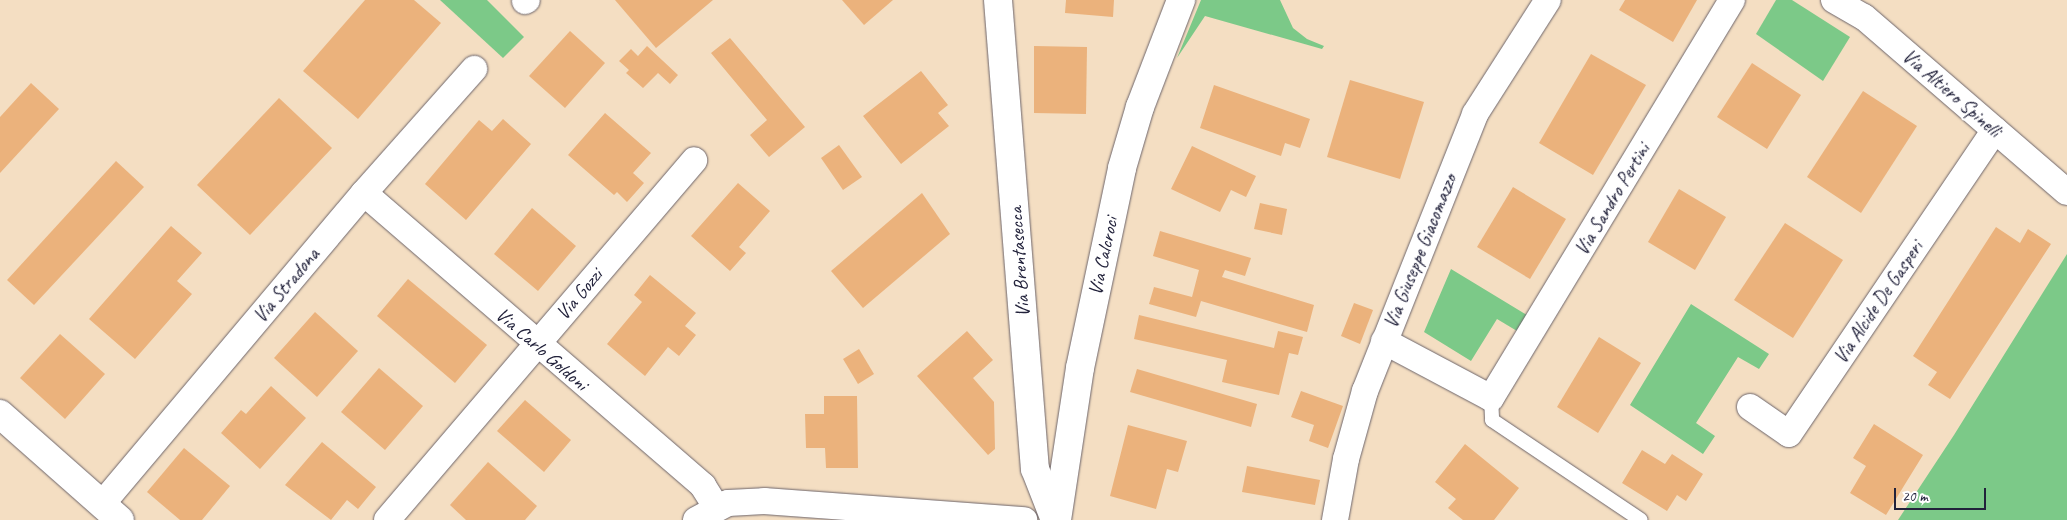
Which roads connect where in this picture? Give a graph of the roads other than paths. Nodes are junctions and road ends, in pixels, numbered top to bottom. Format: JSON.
{"nodes":[{"id":1,"x":998,"y":0,"type":"edge"},
{"id":2,"x":1181,"y":0,"type":"edge"},
{"id":3,"x":1548,"y":0,"type":"edge"},
{"id":4,"x":1732,"y":0,"type":"edge"},
{"id":5,"x":1834,"y":0,"type":"edge"},
{"id":6,"x":474,"y":69,"type":"dead end"},
{"id":7,"x":1995,"y":130,"type":"junction"},
{"id":8,"x":694,"y":160,"type":"dead end"},
{"id":9,"x":2067,"y":192,"type":"edge"},
{"id":10,"x":364,"y":193,"type":"junction"},
{"id":11,"x":1384,"y":341,"type":"junction"},
{"id":12,"x":536,"y":344,"type":"junction"},
{"id":13,"x":1491,"y":398,"type":"junction"},
{"id":14,"x":1750,"y":407,"type":"dead end"},
{"id":15,"x":0,"y":414,"type":"edge"},
{"id":16,"x":111,"y":512,"type":"edge"},
{"id":17,"x":706,"y":514,"type":"edge"},
{"id":18,"x":387,"y":520,"type":"edge"},
{"id":19,"x":1024,"y":520,"type":"edge"},
{"id":20,"x":1056,"y":520,"type":"edge"},
{"id":21,"x":1335,"y":520,"type":"edge"},
{"id":22,"x":1641,"y":520,"type":"edge"}],
"edges":[{"from":1,"to":20,"type":"main road","name":"Via Brentasecca"},
{"from":2,"to":20,"type":"main road","name":"Via Calcroci"},
{"from":3,"to":11,"type":"street","name":"Via Giuseppe Giacomazzo"},
{"from":4,"to":13,"type":"street","name":"Via Sandro Pertini"},
{"from":5,"to":7,"type":"street","name":"Via Altiero Spinelli"},
{"from":6,"to":10,"type":"street","name":"Via Stradona"},
{"from":7,"to":9,"type":"street","name":"Via Altiero Spinelli"},
{"from":7,"to":14,"type":"street","name":"Via Alcide De Gasperi"},
{"from":8,"to":12,"type":"street","name":"Via Gozzi"},
{"from":10,"to":12,"type":"street","name":"Via Carlo Goldoni"},
{"from":10,"to":16,"type":"street","name":"Via Stradona"},
{"from":11,"to":13,"type":"street"},
{"from":11,"to":21,"type":"street","name":"Via Giuseppe Giacomazzo"},
{"from":12,"to":17,"type":"street","name":"Via Carlo Goldoni"},
{"from":12,"to":18,"type":"street","name":"Via Gozzi"},
{"from":13,"to":22,"type":"lane"},
{"from":15,"to":16,"type":"main road","name":"Via Stradona"},
{"from":17,"to":19,"type":"street"}]}
